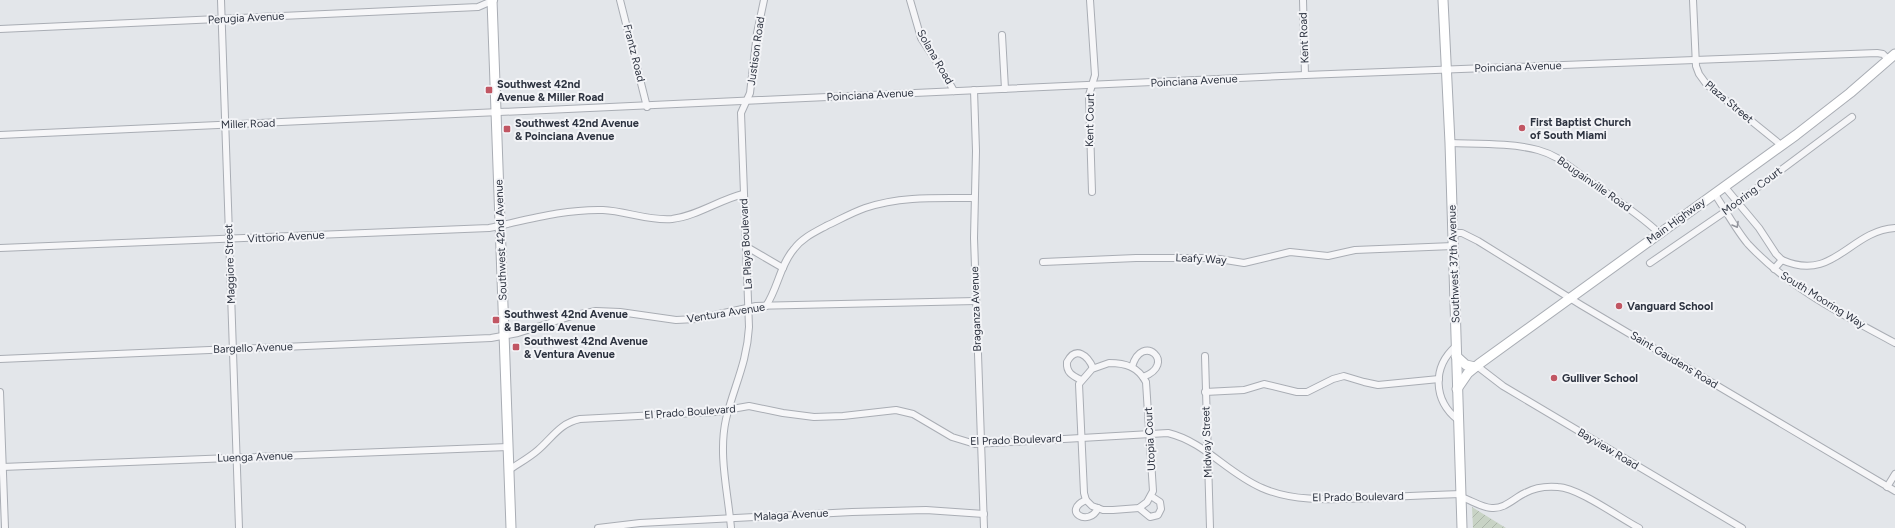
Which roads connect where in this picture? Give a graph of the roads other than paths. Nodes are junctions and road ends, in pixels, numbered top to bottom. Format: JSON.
{"nodes":[{"id":1,"x":221,"y":0,"type":"edge"},
{"id":2,"x":493,"y":0,"type":"edge"},
{"id":3,"x":620,"y":0,"type":"edge"},
{"id":4,"x":764,"y":0,"type":"edge"},
{"id":5,"x":910,"y":0,"type":"edge"},
{"id":6,"x":1090,"y":0,"type":"edge"},
{"id":7,"x":1303,"y":0,"type":"edge"},
{"id":8,"x":1443,"y":0,"type":"edge"},
{"id":9,"x":1693,"y":0,"type":"edge"},
{"id":10,"x":222,"y":19,"type":"junction"},
{"id":11,"x":0,"y":29,"type":"edge"},
{"id":12,"x":1002,"y":35,"type":"dead end"},
{"id":13,"x":1892,"y":57,"type":"edge"},
{"id":14,"x":1696,"y":59,"type":"junction"},
{"id":15,"x":1446,"y":69,"type":"junction"},
{"id":16,"x":1305,"y":75,"type":"junction"},
{"id":17,"x":1092,"y":86,"type":"junction"},
{"id":18,"x":1005,"y":89,"type":"junction"},
{"id":19,"x":974,"y":90,"type":"junction"},
{"id":20,"x":954,"y":91,"type":"junction"},
{"id":21,"x":746,"y":101,"type":"junction"},
{"id":22,"x":647,"y":107,"type":"junction"},
{"id":23,"x":497,"y":113,"type":"junction"},
{"id":24,"x":1852,"y":117,"type":"dead end"},
{"id":25,"x":226,"y":126,"type":"junction"},
{"id":26,"x":0,"y":135,"type":"edge"},
{"id":27,"x":1450,"y":143,"type":"junction"},
{"id":28,"x":1781,"y":145,"type":"junction"},
{"id":29,"x":1724,"y":186,"type":"junction"},
{"id":30,"x":1092,"y":192,"type":"dead end"},
{"id":31,"x":1714,"y":193,"type":"junction"},
{"id":32,"x":744,"y":194,"type":"junction"},
{"id":33,"x":974,"y":198,"type":"junction"},
{"id":34,"x":1737,"y":202,"type":"junction"},
{"id":35,"x":1726,"y":211,"type":"junction"},
{"id":36,"x":500,"y":226,"type":"junction"},
{"id":37,"x":1895,"y":228,"type":"edge"},
{"id":38,"x":1453,"y":233,"type":"junction"},
{"id":39,"x":1660,"y":233,"type":"junction"},
{"id":40,"x":230,"y":239,"type":"junction"},
{"id":41,"x":1453,"y":246,"type":"junction"},
{"id":42,"x":746,"y":247,"type":"junction"},
{"id":43,"x":0,"y":248,"type":"edge"},
{"id":44,"x":1782,"y":260,"type":"junction"},
{"id":45,"x":1043,"y":262,"type":"dead end"},
{"id":46,"x":1650,"y":263,"type":"dead end"},
{"id":47,"x":783,"y":268,"type":"junction"},
{"id":48,"x":1774,"y":269,"type":"junction"},
{"id":49,"x":1570,"y":298,"type":"junction"},
{"id":50,"x":976,"y":301,"type":"junction"},
{"id":51,"x":766,"y":306,"type":"junction"},
{"id":52,"x":749,"y":307,"type":"junction"},
{"id":53,"x":505,"y":336,"type":"junction"},
{"id":54,"x":1895,"y":343,"type":"edge"},
{"id":55,"x":1456,"y":346,"type":"junction"},
{"id":56,"x":233,"y":349,"type":"junction"},
{"id":57,"x":1204,"y":356,"type":"dead end"},
{"id":58,"x":1456,"y":356,"type":"junction"},
{"id":59,"x":0,"y":359,"type":"edge"},
{"id":60,"x":1476,"y":366,"type":"junction"},
{"id":61,"x":1132,"y":367,"type":"junction"},
{"id":62,"x":1093,"y":368,"type":"junction"},
{"id":63,"x":1143,"y":377,"type":"junction"},
{"id":64,"x":1439,"y":379,"type":"junction"},
{"id":65,"x":1081,"y":380,"type":"junction"},
{"id":66,"x":1457,"y":389,"type":"junction"},
{"id":67,"x":0,"y":392,"type":"edge"},
{"id":68,"x":1205,"y":392,"type":"junction"},
{"id":69,"x":729,"y":410,"type":"junction"},
{"id":70,"x":1458,"y":420,"type":"junction"},
{"id":71,"x":1149,"y":433,"type":"junction"},
{"id":72,"x":1081,"y":438,"type":"junction"},
{"id":73,"x":982,"y":443,"type":"junction"},
{"id":74,"x":508,"y":446,"type":"junction"},
{"id":75,"x":1207,"y":451,"type":"junction"},
{"id":76,"x":237,"y":457,"type":"junction"},
{"id":77,"x":2,"y":467,"type":"junction"},
{"id":78,"x":509,"y":470,"type":"junction"},
{"id":79,"x":1895,"y":474,"type":"edge"},
{"id":80,"x":1888,"y":487,"type":"junction"},
{"id":81,"x":1895,"y":491,"type":"edge"},
{"id":82,"x":1151,"y":496,"type":"junction"},
{"id":83,"x":1461,"y":496,"type":"junction"},
{"id":84,"x":1086,"y":500,"type":"junction"},
{"id":85,"x":1098,"y":508,"type":"junction"},
{"id":86,"x":1139,"y":508,"type":"junction"},
{"id":87,"x":984,"y":514,"type":"junction"},
{"id":88,"x":730,"y":518,"type":"junction"},
{"id":89,"x":5,"y":528,"type":"edge"},
{"id":90,"x":240,"y":528,"type":"edge"},
{"id":91,"x":511,"y":528,"type":"edge"},
{"id":92,"x":598,"y":528,"type":"edge"},
{"id":93,"x":730,"y":528,"type":"edge"},
{"id":94,"x":984,"y":528,"type":"edge"},
{"id":95,"x":1210,"y":528,"type":"edge"},
{"id":96,"x":1462,"y":528,"type":"edge"},
{"id":97,"x":1639,"y":528,"type":"edge"},
{"id":98,"x":1742,"y":528,"type":"edge"}],
"edges":[{"from":1,"to":10,"type":"street","name":"Maggiore Street"},
{"from":2,"to":10,"type":"street","name":"Perugia Avenue"},
{"from":2,"to":23,"type":"main road","name":"Southwest 42nd Avenue"},
{"from":3,"to":22,"type":"street","name":"Frantz Road"},
{"from":4,"to":21,"type":"street","name":"Justison Road"},
{"from":5,"to":20,"type":"street","name":"Solana Road"},
{"from":6,"to":17,"type":"street","name":"Kent Court"},
{"from":7,"to":16,"type":"street","name":"Kent Road"},
{"from":8,"to":15,"type":"main road","name":"Southwest 37th Avenue"},
{"from":9,"to":14,"type":"street","name":"Plaza Street"},
{"from":10,"to":11,"type":"street","name":"Perugia Avenue"},
{"from":10,"to":25,"type":"street","name":"Maggiore Street"},
{"from":12,"to":18,"type":"street"},
{"from":13,"to":14,"type":"street","name":"Poinciana Avenue"},
{"from":13,"to":28,"type":"main road","name":"Main Highway"},
{"from":14,"to":15,"type":"street","name":"Poinciana Avenue"},
{"from":14,"to":28,"type":"street","name":"Plaza Street"},
{"from":15,"to":16,"type":"street","name":"Poinciana Avenue"},
{"from":15,"to":27,"type":"main road","name":"Southwest 37th Avenue"},
{"from":16,"to":17,"type":"street","name":"Poinciana Avenue"},
{"from":17,"to":18,"type":"street","name":"Poinciana Avenue"},
{"from":17,"to":30,"type":"street","name":"Kent Court"},
{"from":18,"to":19,"type":"street","name":"Poinciana Avenue"},
{"from":19,"to":20,"type":"street","name":"Poinciana Avenue"},
{"from":19,"to":33,"type":"street","name":"Braganza Avenue"},
{"from":20,"to":21,"type":"street","name":"Poinciana Avenue"},
{"from":21,"to":22,"type":"street","name":"Poinciana Avenue"},
{"from":21,"to":32,"type":"street","name":"La Playa Boulevard"},
{"from":22,"to":23,"type":"street","name":"Poinciana Avenue"},
{"from":23,"to":25,"type":"street","name":"Miller Road"},
{"from":23,"to":36,"type":"main road","name":"Southwest 42nd Avenue"},
{"from":24,"to":34,"type":"street","name":"Mooring Court"},
{"from":25,"to":26,"type":"street","name":"Miller Road"},
{"from":25,"to":40,"type":"street","name":"Maggiore Street"},
{"from":27,"to":38,"type":"main road","name":"Southwest 37th Avenue"},
{"from":27,"to":39,"type":"street","name":"Bougainville Road"},
{"from":28,"to":29,"type":"main road","name":"Main Highway"},
{"from":29,"to":31,"type":"main road","name":"Main Highway"},
{"from":29,"to":34,"type":"street","name":"South Mooring Way"},
{"from":31,"to":35,"type":"street","name":"South Mooring Way"},
{"from":31,"to":39,"type":"main road","name":"Main Highway"},
{"from":32,"to":36,"type":"street","name":"Vittorio Avenue"},
{"from":32,"to":42,"type":"street","name":"La Playa Boulevard"},
{"from":33,"to":47,"type":"street"},
{"from":33,"to":50,"type":"street","name":"Braganza Avenue"},
{"from":34,"to":35,"type":"street","name":"Mooring Court"},
{"from":34,"to":44,"type":"street","name":"South Mooring Way"},
{"from":35,"to":46,"type":"street","name":"Mooring Court"},
{"from":35,"to":48,"type":"street","name":"South Mooring Way","one_way":true},
{"from":36,"to":40,"type":"street","name":"Vittorio Avenue"},
{"from":36,"to":53,"type":"main road","name":"Southwest 42nd Avenue"},
{"from":37,"to":44,"type":"street"},
{"from":38,"to":41,"type":"main road","name":"Southwest 37th Avenue"},
{"from":38,"to":49,"type":"street","name":"Saint Gaudens Road"},
{"from":39,"to":49,"type":"main road","name":"Main Highway"},
{"from":40,"to":43,"type":"street","name":"Vittorio Avenue"},
{"from":40,"to":56,"type":"street","name":"Maggiore Street"},
{"from":41,"to":45,"type":"street","name":"Leafy Way"},
{"from":41,"to":55,"type":"main road","name":"Southwest 37th Avenue"},
{"from":42,"to":47,"type":"street"},
{"from":42,"to":52,"type":"street","name":"La Playa Boulevard"},
{"from":44,"to":48,"type":"street"},
{"from":47,"to":51,"type":"street"},
{"from":48,"to":54,"type":"street","name":"South Mooring Way"},
{"from":49,"to":60,"type":"main road","name":"Main Highway"},
{"from":49,"to":80,"type":"street","name":"Saint Gaudens Road"},
{"from":50,"to":51,"type":"street","name":"Ventura Avenue"},
{"from":50,"to":73,"type":"street","name":"Braganza Avenue"},
{"from":51,"to":52,"type":"street","name":"Ventura Avenue"},
{"from":52,"to":53,"type":"street","name":"Ventura Avenue"},
{"from":52,"to":69,"type":"street","name":"La Playa Boulevard"},
{"from":53,"to":56,"type":"street","name":"Bargello Avenue"},
{"from":53,"to":74,"type":"main road","name":"Southwest 42nd Avenue"},
{"from":55,"to":58,"type":"main road","name":"Southwest 37th Avenue"},
{"from":55,"to":64,"type":"street"},
{"from":56,"to":59,"type":"street","name":"Bargello Avenue"},
{"from":56,"to":76,"type":"street","name":"Maggiore Street"},
{"from":57,"to":68,"type":"street","name":"Midway Street"},
{"from":58,"to":60,"type":"main road"},
{"from":58,"to":66,"type":"main road","name":"Southwest 37th Avenue"},
{"from":60,"to":66,"type":"main road","name":"Main Highway"},
{"from":60,"to":98,"type":"street","name":"Bayview Road"},
{"from":61,"to":62,"type":"street"},
{"from":61,"to":63,"type":"street"},
{"from":61,"to":63,"type":"street"},
{"from":62,"to":65,"type":"street"},
{"from":62,"to":65,"type":"street"},
{"from":63,"to":71,"type":"street","name":"Utopia Court"},
{"from":64,"to":68,"type":"street"},
{"from":64,"to":70,"type":"street"},
{"from":65,"to":72,"type":"street"},
{"from":66,"to":70,"type":"main road","name":"Southwest 37th Avenue"},
{"from":67,"to":77,"type":"street"},
{"from":68,"to":75,"type":"street","name":"Midway Street"},
{"from":69,"to":73,"type":"street","name":"El Prado Boulevard"},
{"from":69,"to":78,"type":"street","name":"El Prado Boulevard"},
{"from":69,"to":88,"type":"street","name":"La Playa Boulevard"},
{"from":70,"to":83,"type":"main road","name":"Southwest 37th Avenue"},
{"from":71,"to":72,"type":"street","name":"El Prado Boulevard"},
{"from":71,"to":75,"type":"street","name":"El Prado Boulevard"},
{"from":71,"to":82,"type":"street","name":"Utopia Court"},
{"from":72,"to":73,"type":"street","name":"El Prado Boulevard"},
{"from":72,"to":84,"type":"street"},
{"from":73,"to":87,"type":"street","name":"Braganza Avenue"},
{"from":74,"to":76,"type":"street","name":"Luenga Avenue"},
{"from":74,"to":78,"type":"main road","name":"Southwest 42nd Avenue"},
{"from":75,"to":83,"type":"street","name":"El Prado Boulevard"},
{"from":75,"to":95,"type":"street","name":"Midway Street"},
{"from":76,"to":77,"type":"street","name":"Luenga Avenue"},
{"from":76,"to":90,"type":"street","name":"Maggiore Street"},
{"from":77,"to":89,"type":"street"},
{"from":78,"to":91,"type":"main road","name":"Southwest 42nd Avenue"},
{"from":79,"to":80,"type":"street"},
{"from":80,"to":81,"type":"street","name":"Saint Gaudens Road"},
{"from":82,"to":86,"type":"street"},
{"from":82,"to":86,"type":"street"},
{"from":83,"to":96,"type":"main road","name":"Southwest 37th Avenue"},
{"from":83,"to":97,"type":"street"},
{"from":84,"to":85,"type":"street"},
{"from":84,"to":85,"type":"street"},
{"from":85,"to":86,"type":"street"},
{"from":87,"to":88,"type":"street","name":"Malaga Avenue"},
{"from":87,"to":94,"type":"street","name":"Braganza Avenue"},
{"from":88,"to":92,"type":"street","name":"Malaga Avenue"},
{"from":88,"to":93,"type":"street","name":"La Playa Boulevard"}]}
